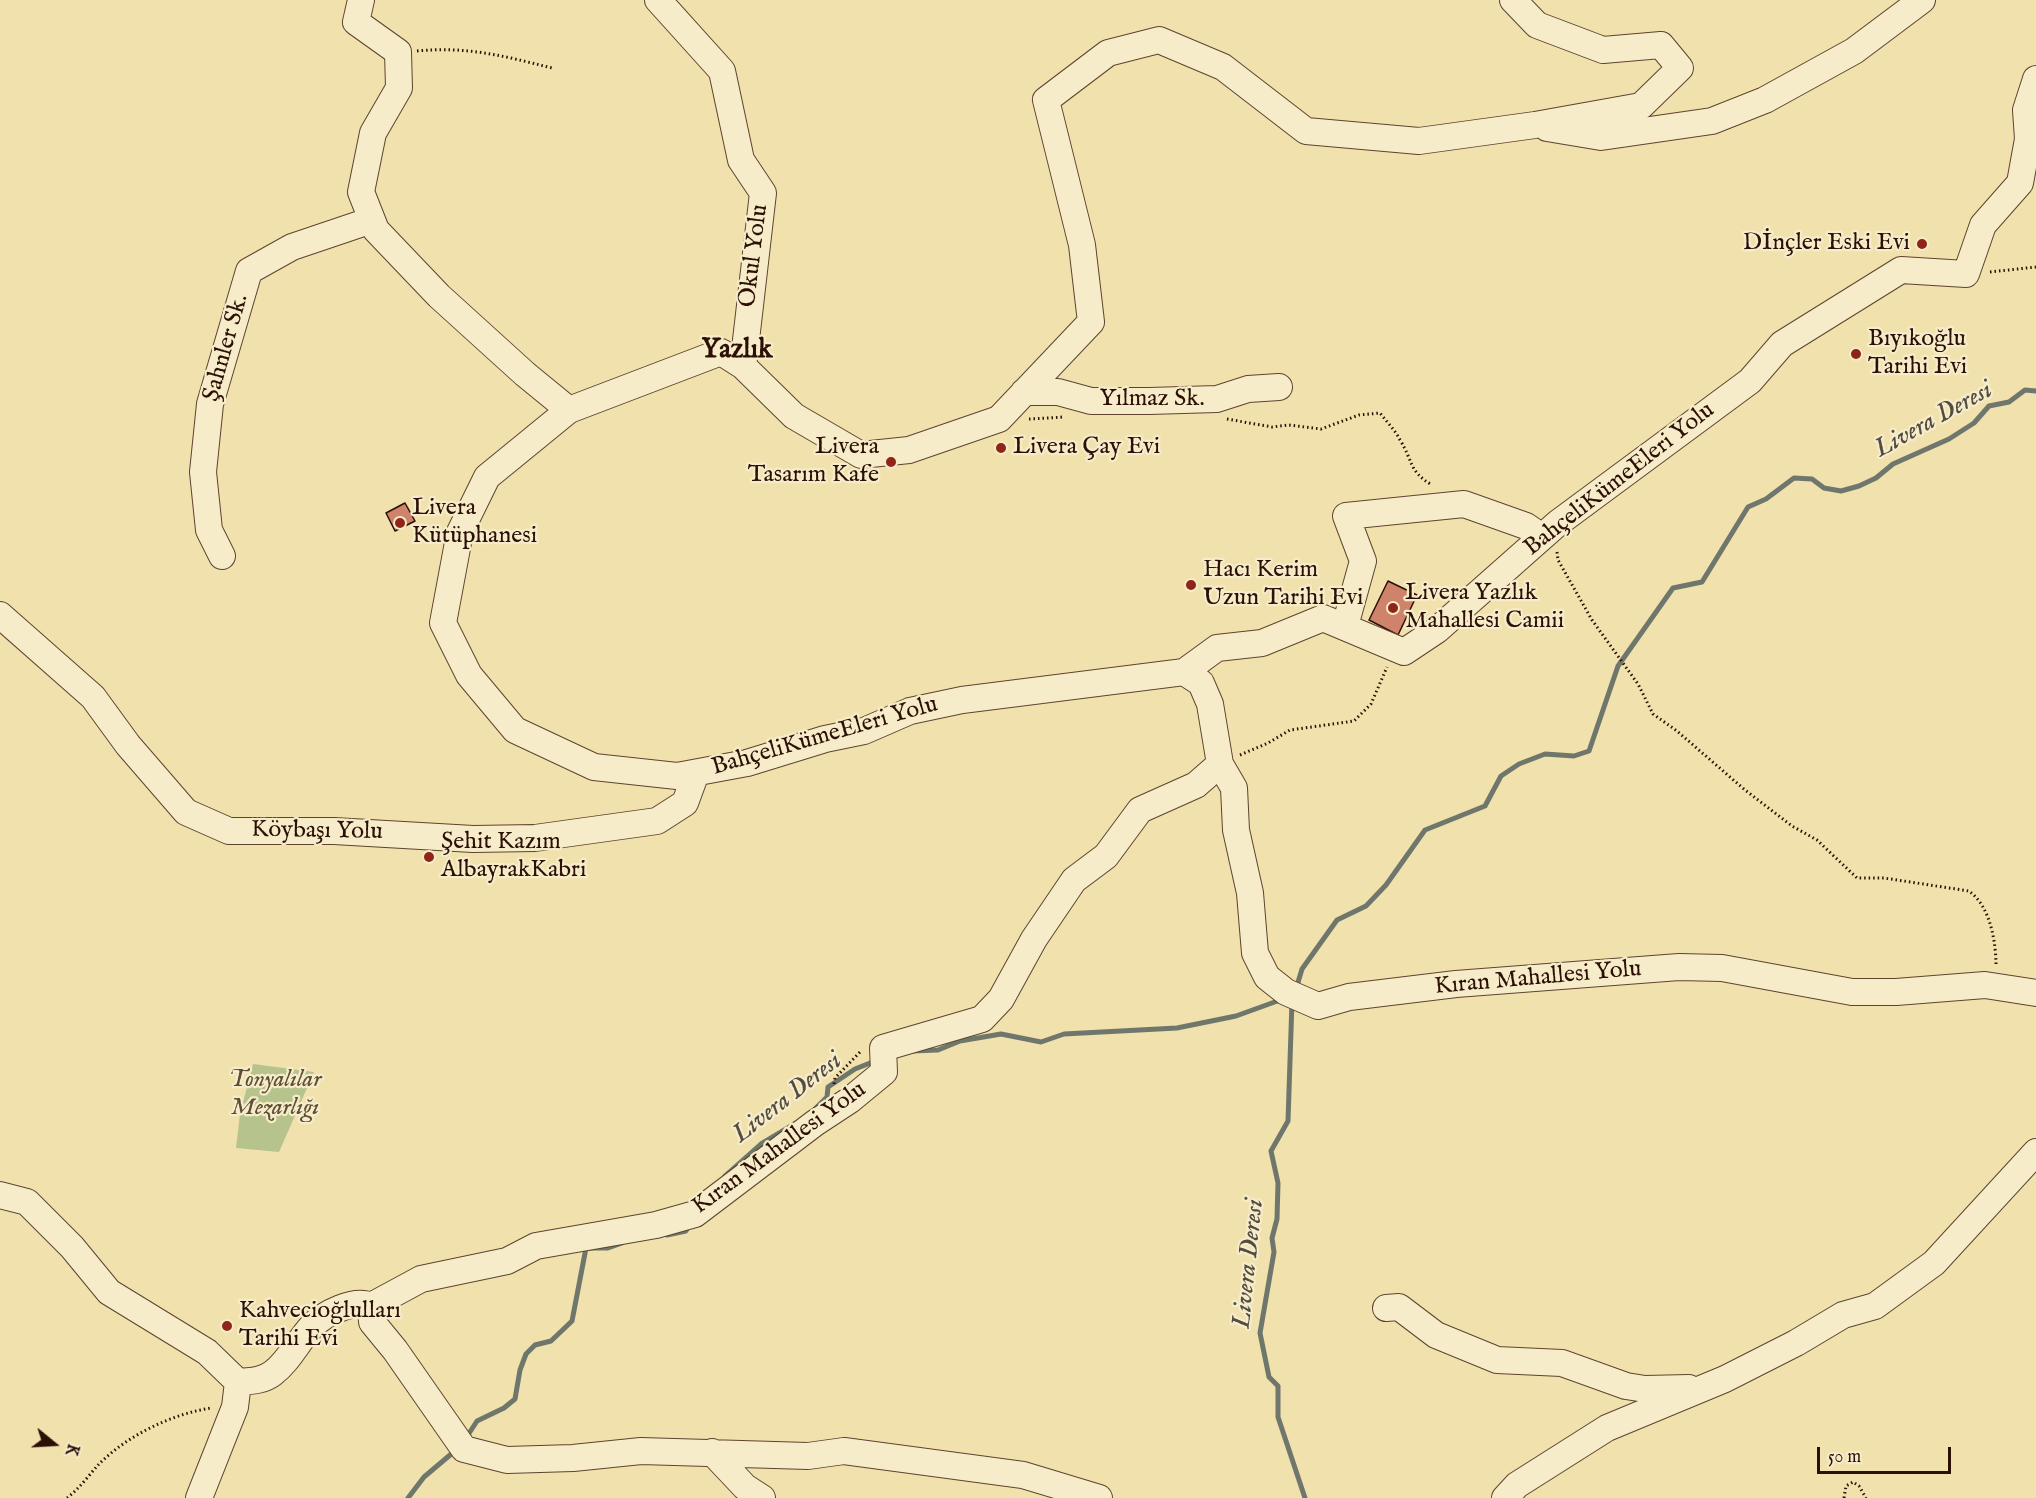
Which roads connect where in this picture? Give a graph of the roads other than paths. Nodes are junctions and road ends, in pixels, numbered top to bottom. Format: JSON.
{"nodes":[{"id":1,"x":361,"y":0,"type":"edge"},
{"id":2,"x":658,"y":0,"type":"edge"},
{"id":3,"x":1513,"y":0,"type":"edge"},
{"id":4,"x":1922,"y":0,"type":"edge"},
{"id":5,"x":2036,"y":79,"type":"edge"},
{"id":6,"x":1535,"y":125,"type":"junction"},
{"id":7,"x":372,"y":220,"type":"junction"},
{"id":8,"x":743,"y":366,"type":"junction"},
{"id":9,"x":1279,"y":387,"type":"dead end"},
{"id":10,"x":1016,"y":400,"type":"junction"},
{"id":11,"x":569,"y":410,"type":"junction"},
{"id":12,"x":1549,"y":540,"type":"junction"},
{"id":13,"x":222,"y":555,"type":"dead end"},
{"id":14,"x":0,"y":615,"type":"edge"},
{"id":15,"x":1345,"y":626,"type":"junction"},
{"id":16,"x":1184,"y":672,"type":"junction"},
{"id":17,"x":1220,"y":764,"type":"junction"},
{"id":18,"x":696,"y":773,"type":"junction"},
{"id":19,"x":2036,"y":993,"type":"edge"},
{"id":20,"x":2036,"y":1152,"type":"edge"},
{"id":21,"x":0,"y":1195,"type":"edge"},
{"id":22,"x":371,"y":1306,"type":"junction"},
{"id":23,"x":1386,"y":1308,"type":"dead end"},
{"id":24,"x":237,"y":1382,"type":"junction"},
{"id":25,"x":1701,"y":1388,"type":"junction"},
{"id":26,"x":712,"y":1452,"type":"junction"},
{"id":27,"x":199,"y":1498,"type":"edge"},
{"id":28,"x":762,"y":1498,"type":"edge"},
{"id":29,"x":1099,"y":1498,"type":"edge"},
{"id":30,"x":1505,"y":1498,"type":"edge"}],
"edges":[{"from":1,"to":7,"type":"street"},
{"from":2,"to":8,"type":"street","name":"Okul Yolu"},
{"from":3,"to":6,"type":"street","name":"BahçeliKümeEleri Yolu"},
{"from":4,"to":6,"type":"street","name":"BahçeliKümeEleri Yolu"},
{"from":5,"to":12,"type":"street","name":"BahçeliKümeEleri Yolu"},
{"from":6,"to":10,"type":"street","name":"BahçeliKümeEleri Yolu"},
{"from":7,"to":11,"type":"street"},
{"from":7,"to":13,"type":"street","name":"Şahnler Sk."},
{"from":8,"to":10,"type":"street","name":"BahçeliKümeEleri Yolu"},
{"from":8,"to":11,"type":"street","name":"BahçeliKümeEleri Yolu"},
{"from":9,"to":10,"type":"street","name":"Yılmaz Sk."},
{"from":11,"to":18,"type":"street","name":"BahçeliKümeEleri Yolu"},
{"from":12,"to":15,"type":"street","name":"BahçeliKümeEleri Yolu"},
{"from":12,"to":15,"type":"street"},
{"from":14,"to":18,"type":"street","name":"Köybaşı Yolu"},
{"from":15,"to":16,"type":"street","name":"BahçeliKümeEleri Yolu"},
{"from":16,"to":17,"type":"street","name":"Kıran Mahallesi Yolu"},
{"from":16,"to":18,"type":"street","name":"BahçeliKümeEleri Yolu"},
{"from":17,"to":19,"type":"street","name":"Kıran Mahallesi Yolu"},
{"from":17,"to":22,"type":"street","name":"Kıran Mahallesi Yolu"},
{"from":20,"to":25,"type":"street"},
{"from":21,"to":24,"type":"street"},
{"from":22,"to":24,"type":"street"},
{"from":22,"to":26,"type":"street"},
{"from":23,"to":25,"type":"street"},
{"from":24,"to":27,"type":"street"},
{"from":25,"to":30,"type":"street"},
{"from":26,"to":28,"type":"street"},
{"from":26,"to":29,"type":"street"}]}
